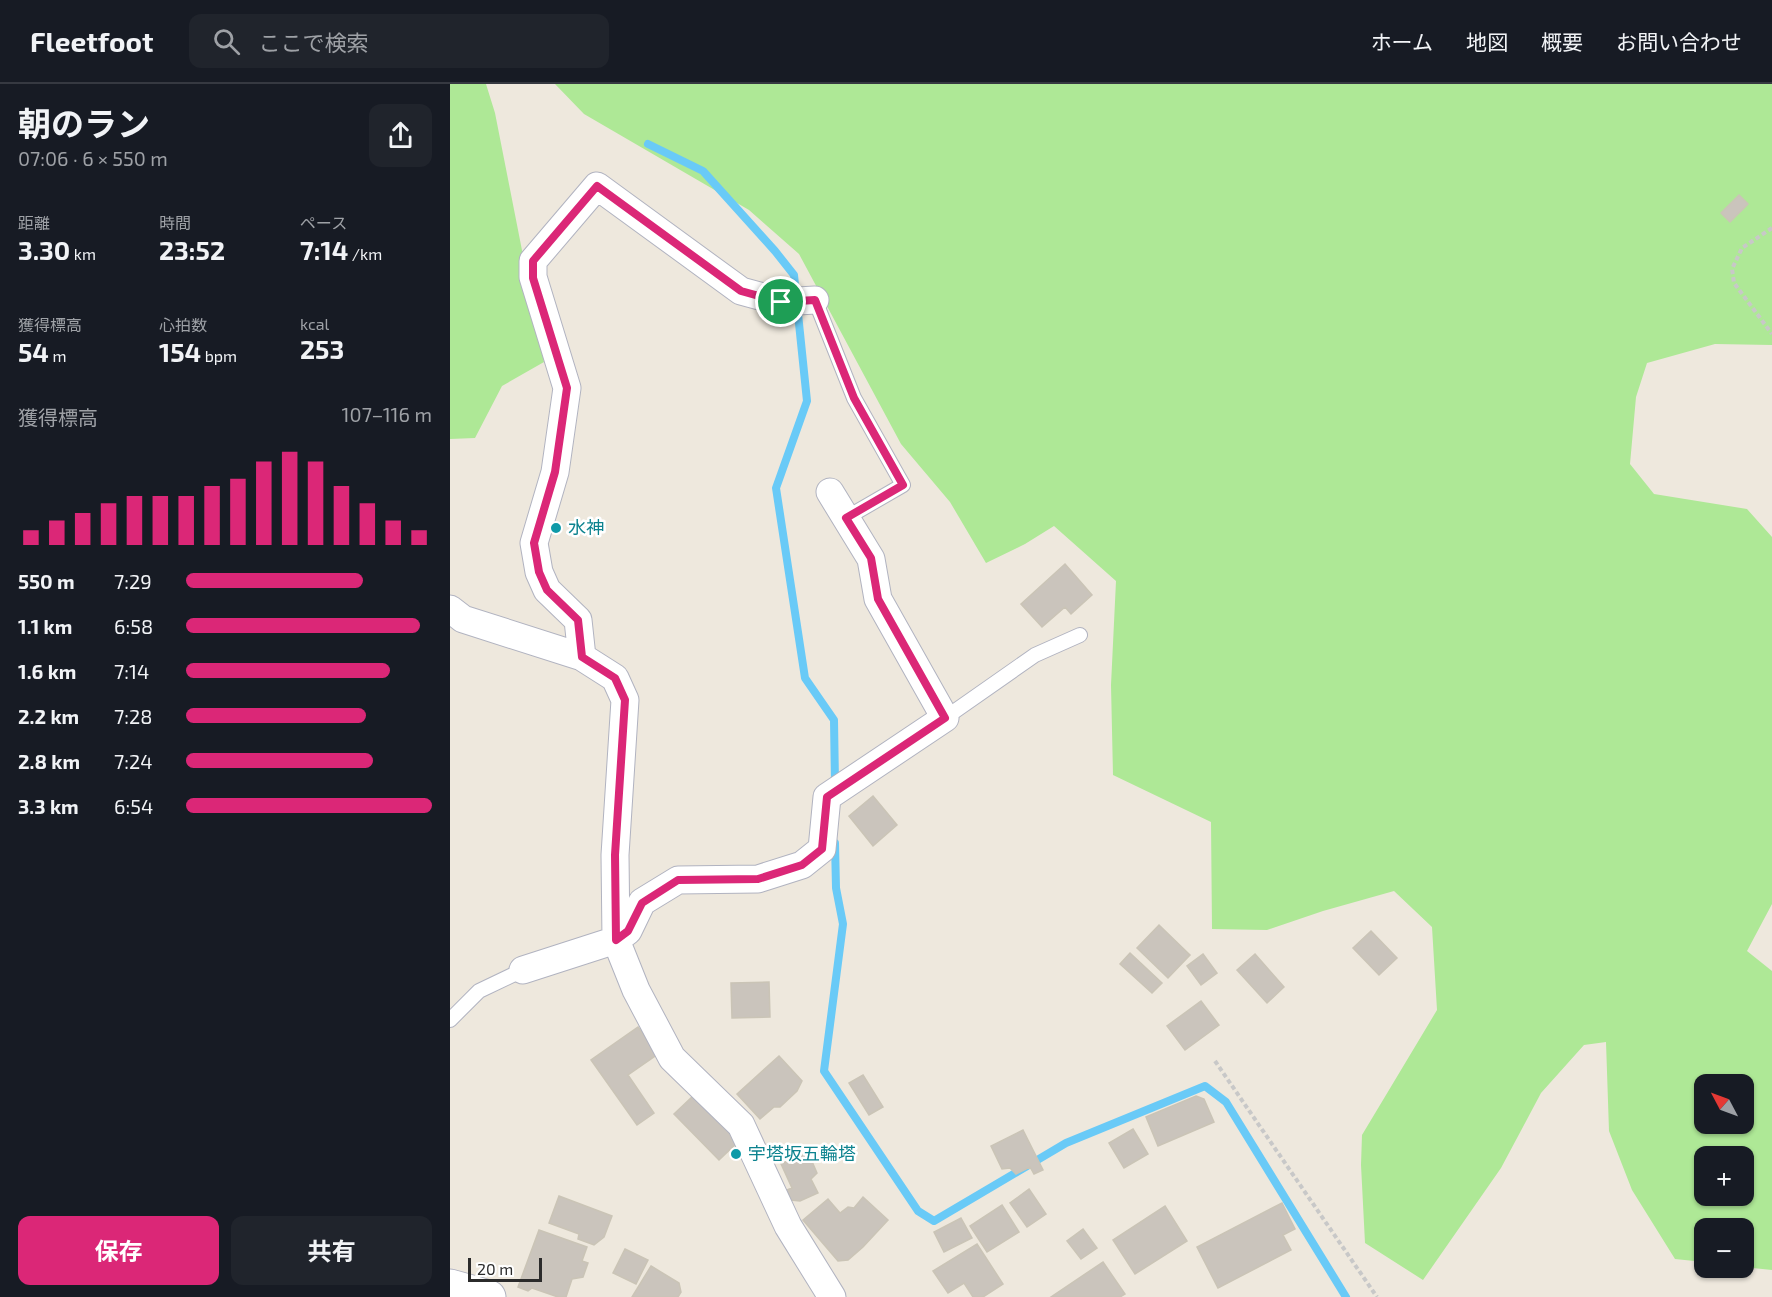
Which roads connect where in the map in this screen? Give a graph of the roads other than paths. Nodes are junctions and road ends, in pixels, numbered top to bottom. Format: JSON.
{"nodes":[{"id":1,"x":815,"y":300,"type":"joint"},
{"id":2,"x":830,"y":492,"type":"dead end"},
{"id":3,"x":846,"y":518,"type":"junction"},
{"id":4,"x":450,"y":609,"type":"edge"},
{"id":5,"x":1080,"y":635,"type":"dead end"},
{"id":6,"x":582,"y":657,"type":"junction"},
{"id":7,"x":945,"y":718,"type":"junction"},
{"id":8,"x":616,"y":940,"type":"junction"},
{"id":9,"x":523,"y":970,"type":"joint"},
{"id":10,"x":450,"y":1020,"type":"edge"},
{"id":11,"x":450,"y":1286,"type":"edge"},
{"id":12,"x":489,"y":1297,"type":"edge"},
{"id":13,"x":832,"y":1297,"type":"edge"}],
"edges":[{"from":1,"to":3,"type":"lane"},
{"from":1,"to":6,"type":"street"},
{"from":2,"to":3,"type":"street"},
{"from":3,"to":7,"type":"street"},
{"from":4,"to":6,"type":"street"},
{"from":5,"to":7,"type":"lane"},
{"from":6,"to":8,"type":"street"},
{"from":7,"to":8,"type":"street"},
{"from":8,"to":9,"type":"street"},
{"from":8,"to":13,"type":"street"},
{"from":9,"to":10,"type":"lane"},
{"from":11,"to":12,"type":"street"}]}
